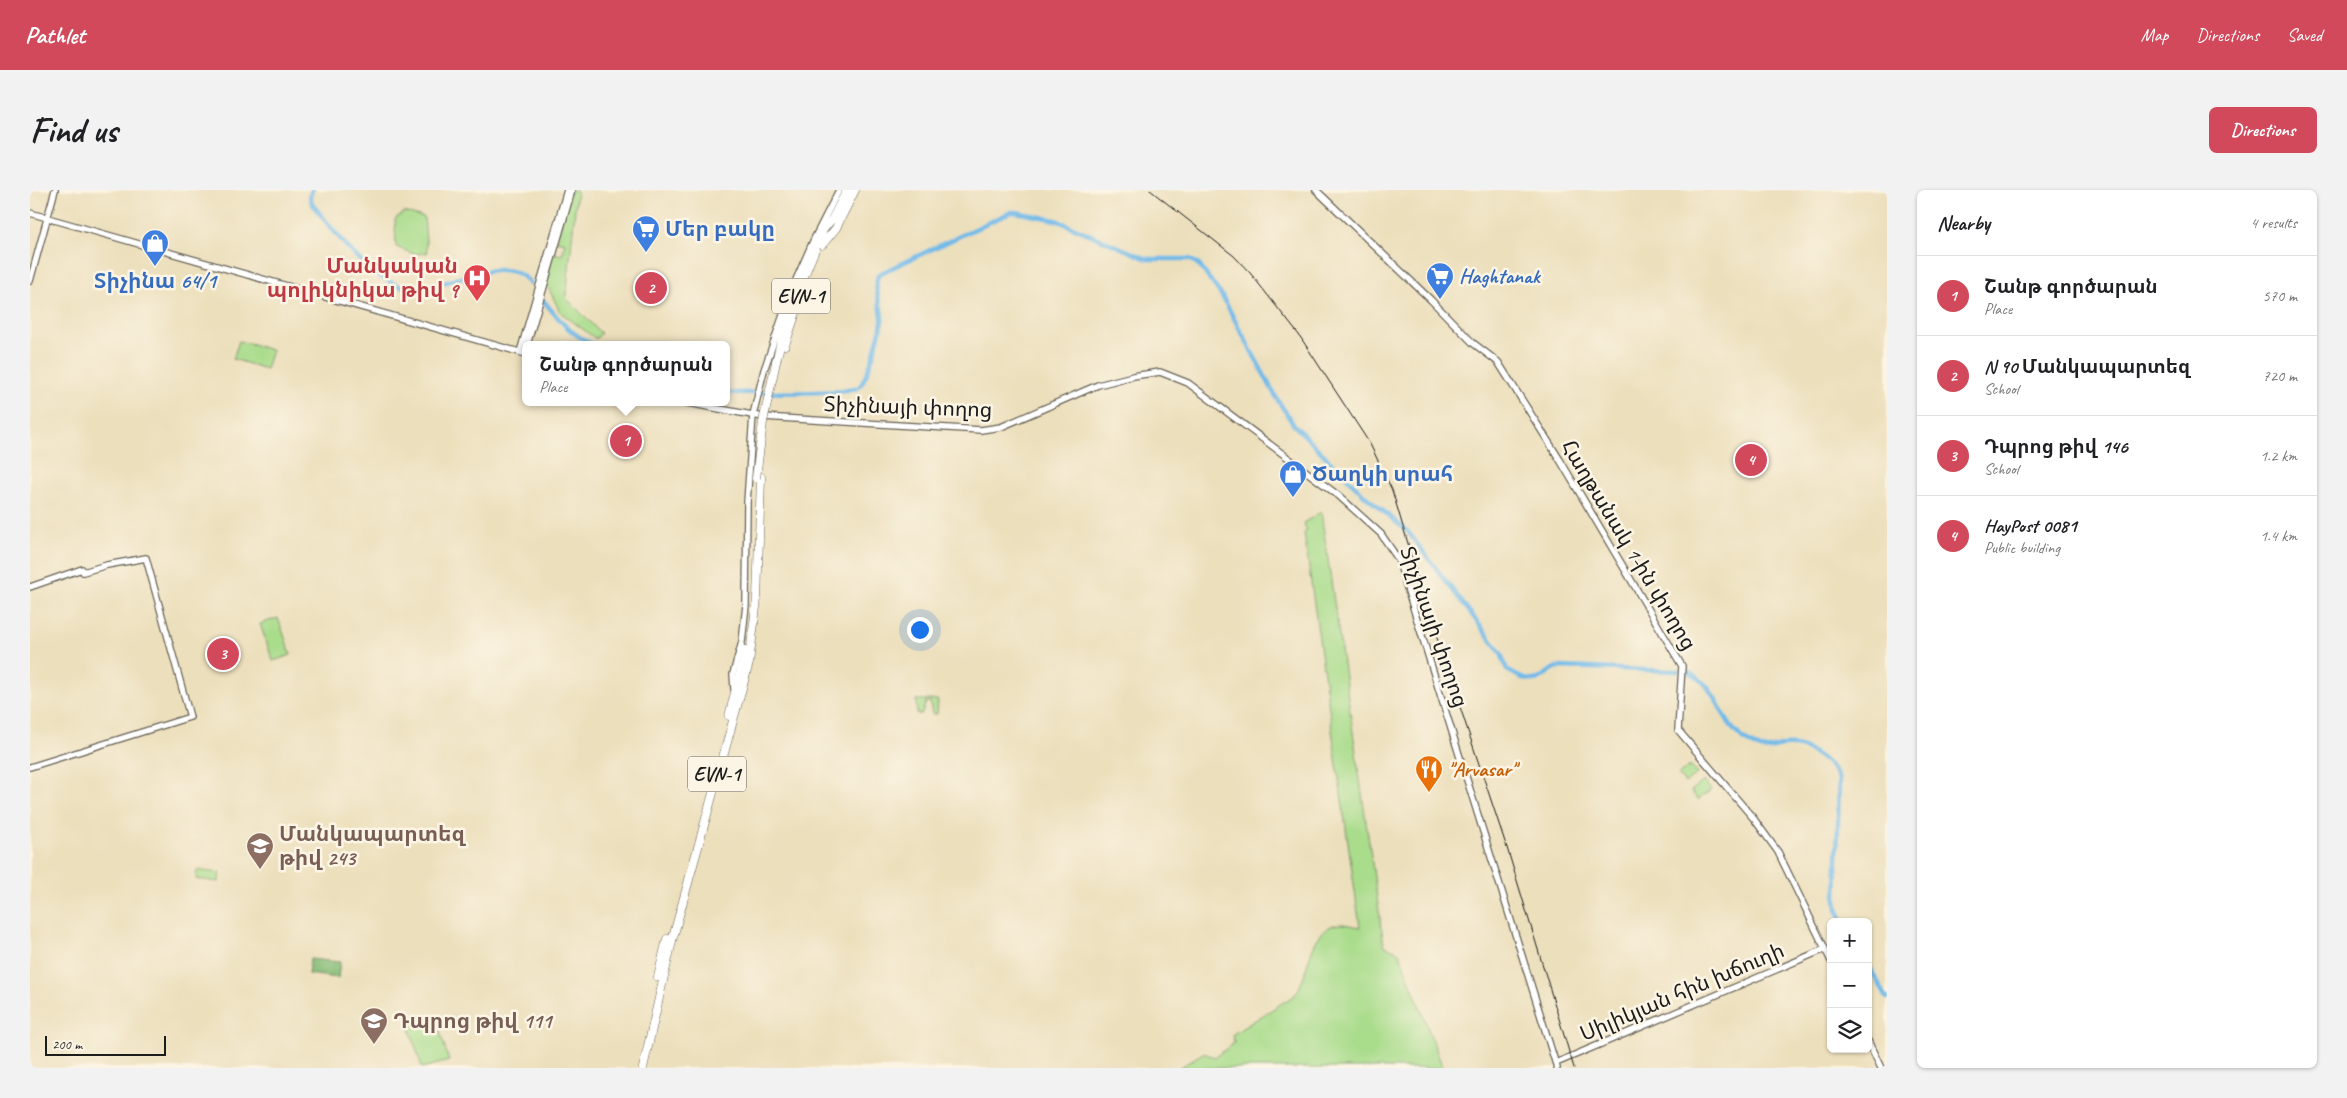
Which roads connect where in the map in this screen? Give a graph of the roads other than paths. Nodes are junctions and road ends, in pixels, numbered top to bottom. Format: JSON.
{"nodes":[{"id":1,"x":55,"y":190,"type":"edge"},
{"id":2,"x":568,"y":190,"type":"edge"},
{"id":3,"x":572,"y":190,"type":"edge"},
{"id":4,"x":839,"y":190,"type":"edge"},
{"id":5,"x":847,"y":190,"type":"edge"},
{"id":6,"x":856,"y":190,"type":"edge"},
{"id":7,"x":1316,"y":190,"type":"edge"},
{"id":8,"x":30,"y":213,"type":"edge"},
{"id":9,"x":47,"y":218,"type":"junction"},
{"id":10,"x":823,"y":226,"type":"junction"},
{"id":11,"x":822,"y":245,"type":"junction"},
{"id":12,"x":30,"y":281,"type":"edge"},
{"id":13,"x":528,"y":341,"type":"edge"},
{"id":14,"x":528,"y":341,"type":"edge"},
{"id":15,"x":522,"y":350,"type":"edge"},
{"id":16,"x":778,"y":363,"type":"junction"},
{"id":17,"x":698,"y":406,"type":"edge"},
{"id":18,"x":753,"y":415,"type":"junction"},
{"id":19,"x":758,"y":477,"type":"junction"},
{"id":20,"x":30,"y":587,"type":"edge"},
{"id":21,"x":746,"y":652,"type":"junction"},
{"id":22,"x":733,"y":674,"type":"junction"},
{"id":23,"x":731,"y":708,"type":"junction"},
{"id":24,"x":30,"y":767,"type":"edge"},
{"id":25,"x":1825,"y":949,"type":"junction"},
{"id":26,"x":1827,"y":953,"type":"edge"},
{"id":27,"x":1872,"y":1049,"type":"edge"},
{"id":28,"x":1557,"y":1065,"type":"edge"},
{"id":29,"x":638,"y":1068,"type":"edge"},
{"id":30,"x":643,"y":1068,"type":"edge"},
{"id":31,"x":1881,"y":1068,"type":"edge"}],
"edges":[{"from":1,"to":9,"type":"street"},
{"from":2,"to":13,"type":"street"},
{"from":3,"to":14,"type":"street"},
{"from":4,"to":10,"type":"street","number":"EVN-1"},
{"from":5,"to":10,"type":"highway"},
{"from":6,"to":11,"type":"highway"},
{"from":7,"to":25,"type":"street","name":"Հաղթանակ 1-ին փողոց"},
{"from":8,"to":9,"type":"street"},
{"from":9,"to":12,"type":"street"},
{"from":9,"to":15,"type":"street"},
{"from":10,"to":11,"type":"highway","number":"EVN-1"},
{"from":10,"to":16,"type":"highway","number":"EVN-1"},
{"from":10,"to":18,"type":"street"},
{"from":11,"to":16,"type":"highway","number":"EVN-1"},
{"from":16,"to":19,"type":"highway","number":"EVN-1","bridge":true},
{"from":17,"to":18,"type":"street","name":"Տիչինայի փողոց"},
{"from":18,"to":22,"type":"street"},
{"from":18,"to":28,"type":"street","name":"Տիչինայի փողոց"},
{"from":19,"to":21,"type":"highway","number":"EVN-1"},
{"from":19,"to":30,"type":"highway","number":"EVN-1"},
{"from":20,"to":24,"type":"street"},
{"from":21,"to":22,"type":"street"},
{"from":21,"to":23,"type":"highway","number":"EVN-1"},
{"from":22,"to":23,"type":"street"},
{"from":23,"to":29,"type":"highway","number":"EVN-1"},
{"from":25,"to":26,"type":"street","name":"Հաղթանակ 1-ին փողոց"},
{"from":25,"to":28,"type":"street","name":"Սիլիկյան հին խճուղի"},
{"from":27,"to":31,"type":"street"}]}
